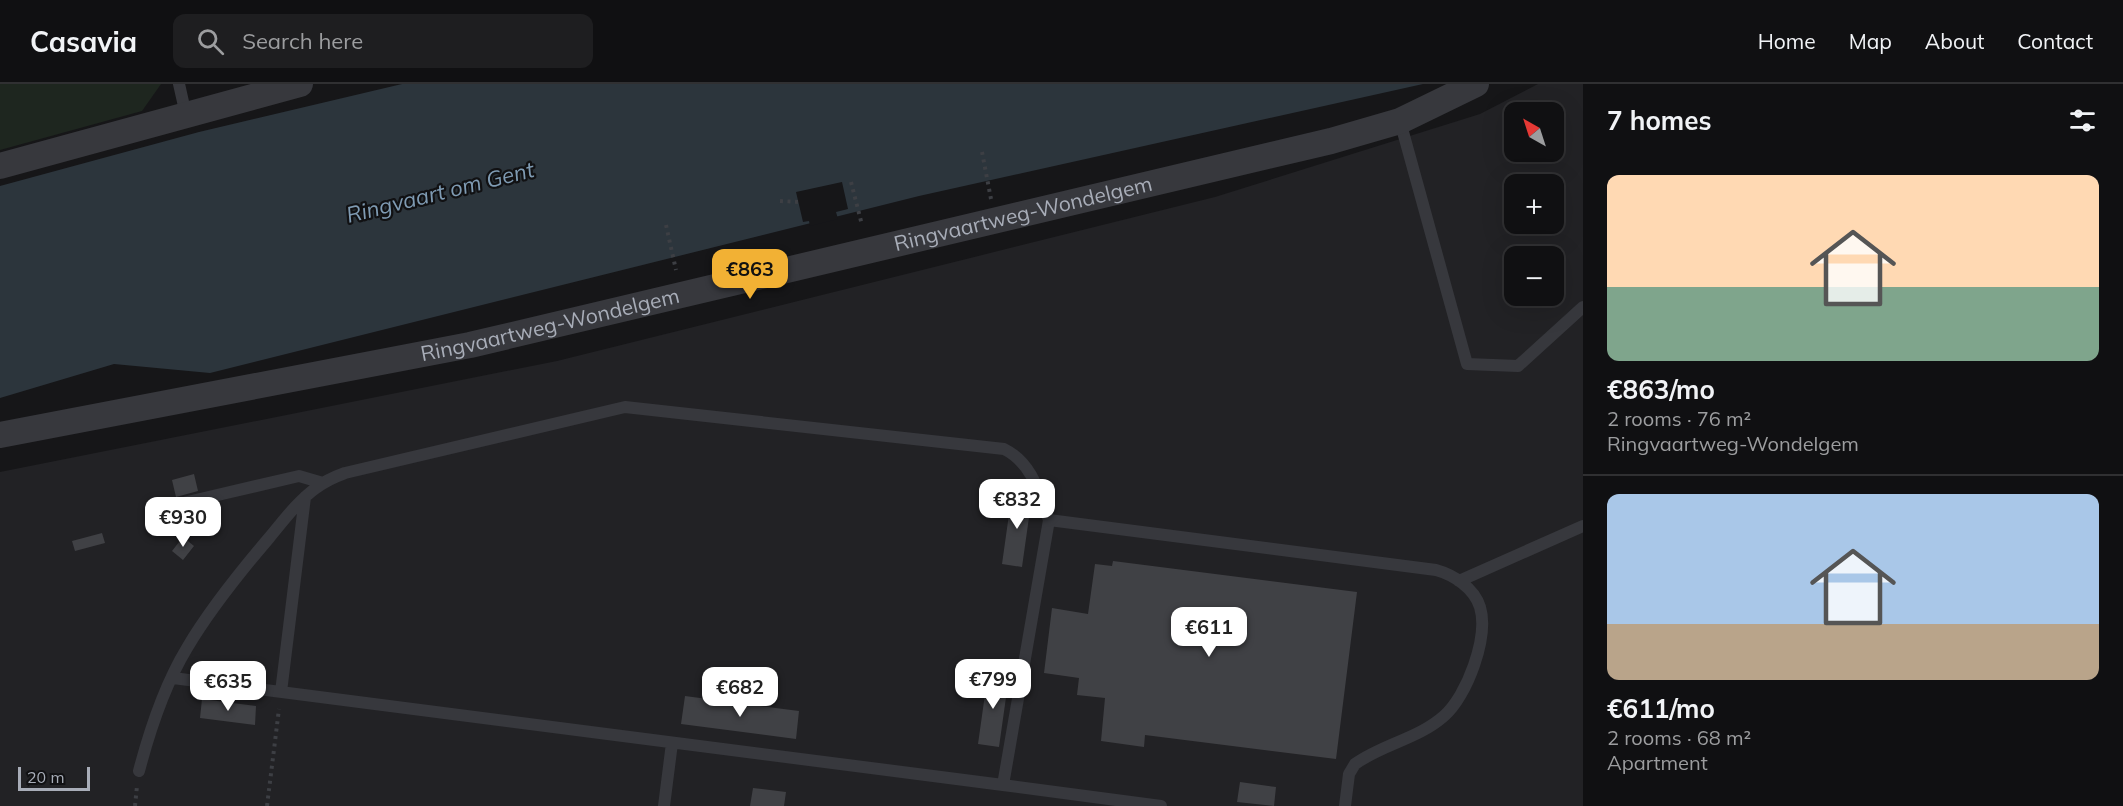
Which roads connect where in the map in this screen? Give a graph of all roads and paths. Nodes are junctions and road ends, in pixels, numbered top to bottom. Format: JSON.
{"nodes":[{"id":1,"x":179,"y":84,"type":"edge"},
{"id":2,"x":300,"y":84,"type":"edge"},
{"id":3,"x":1476,"y":84,"type":"edge"},
{"id":4,"x":186,"y":115,"type":"junction"},
{"id":5,"x":1401,"y":121,"type":"junction"},
{"id":6,"x":982,"y":152,"type":"dead end"},
{"id":7,"x":0,"y":166,"type":"edge"},
{"id":8,"x":851,"y":182,"type":"dead end"},
{"id":9,"x":780,"y":201,"type":"dead end"},
{"id":10,"x":800,"y":201,"type":"dead end"},
{"id":11,"x":992,"y":202,"type":"dead end"},
{"id":12,"x":666,"y":225,"type":"dead end"},
{"id":13,"x":862,"y":225,"type":"dead end"},
{"id":14,"x":676,"y":270,"type":"dead end"},
{"id":15,"x":1583,"y":307,"type":"edge"},
{"id":16,"x":0,"y":435,"type":"edge"},
{"id":17,"x":323,"y":483,"type":"junction"},
{"id":18,"x":305,"y":497,"type":"junction"},
{"id":19,"x":179,"y":504,"type":"dead end"},
{"id":20,"x":1048,"y":520,"type":"junction"},
{"id":21,"x":1583,"y":526,"type":"edge"},
{"id":22,"x":1459,"y":580,"type":"junction"},
{"id":23,"x":173,"y":678,"type":"junction"},
{"id":24,"x":281,"y":692,"type":"junction"},
{"id":25,"x":672,"y":743,"type":"junction"},
{"id":26,"x":139,"y":771,"type":"dead end"},
{"id":27,"x":1003,"y":785,"type":"junction"},
{"id":28,"x":267,"y":806,"type":"edge"},
{"id":29,"x":664,"y":806,"type":"edge"},
{"id":30,"x":1161,"y":806,"type":"edge"},
{"id":31,"x":1345,"y":806,"type":"edge"}],
"edges":[{"from":1,"to":4,"type":"lane"},
{"from":2,"to":4,"type":"street"},
{"from":3,"to":5,"type":"street","name":"Ringvaartweg-Wondelgem"},
{"from":4,"to":7,"type":"street"},
{"from":5,"to":15,"type":"lane"},
{"from":5,"to":16,"type":"street","name":"Ringvaartweg-Wondelgem"},
{"from":6,"to":11,"type":"path"},
{"from":8,"to":13,"type":"path"},
{"from":9,"to":10,"type":"path"},
{"from":12,"to":14,"type":"path"},
{"from":17,"to":18,"type":"lane"},
{"from":17,"to":19,"type":"lane"},
{"from":17,"to":20,"type":"lane"},
{"from":18,"to":23,"type":"lane"},
{"from":18,"to":24,"type":"lane"},
{"from":20,"to":22,"type":"lane"},
{"from":20,"to":27,"type":"lane"},
{"from":21,"to":22,"type":"lane"},
{"from":22,"to":31,"type":"lane"},
{"from":23,"to":24,"type":"lane"},
{"from":23,"to":26,"type":"lane"},
{"from":24,"to":25,"type":"lane"},
{"from":24,"to":28,"type":"path"},
{"from":25,"to":27,"type":"lane"},
{"from":25,"to":29,"type":"lane"},
{"from":27,"to":30,"type":"lane"}]}
